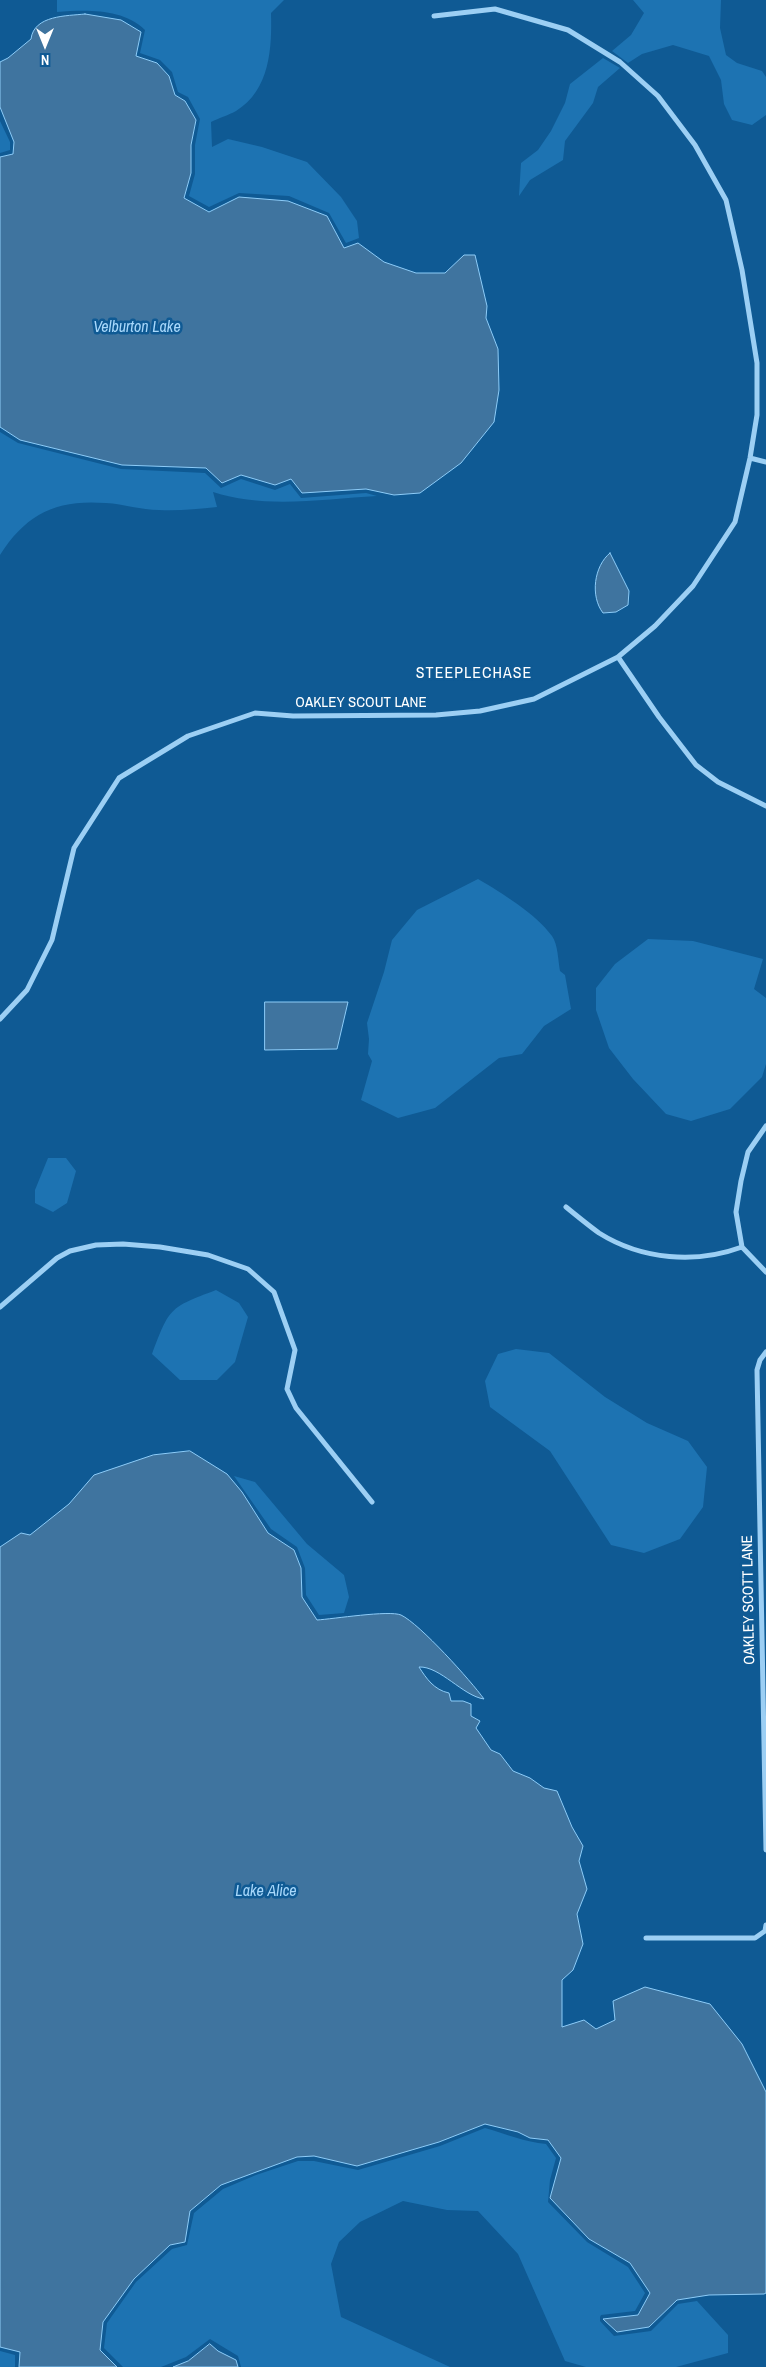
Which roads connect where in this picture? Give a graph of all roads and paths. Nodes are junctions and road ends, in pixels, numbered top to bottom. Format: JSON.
{"nodes":[{"id":1,"x":434,"y":16,"type":"dead end"},
{"id":2,"x":750,"y":458,"type":"junction"},
{"id":3,"x":766,"y":462,"type":"edge"},
{"id":4,"x":618,"y":657,"type":"junction"},
{"id":5,"x":766,"y":806,"type":"edge"},
{"id":6,"x":0,"y":1019,"type":"edge"},
{"id":7,"x":766,"y":1126,"type":"edge"},
{"id":8,"x":566,"y":1207,"type":"dead end"},
{"id":9,"x":742,"y":1247,"type":"junction"},
{"id":10,"x":766,"y":1272,"type":"edge"},
{"id":11,"x":0,"y":1307,"type":"edge"},
{"id":12,"x":766,"y":1352,"type":"edge"},
{"id":13,"x":372,"y":1502,"type":"dead end"},
{"id":14,"x":766,"y":1850,"type":"edge"},
{"id":15,"x":766,"y":1925,"type":"edge"},
{"id":16,"x":646,"y":1938,"type":"dead end"}],
"edges":[{"from":1,"to":2,"type":"street","name":"OAKLEY SCOUT LANE"},
{"from":2,"to":3,"type":"street"},
{"from":2,"to":4,"type":"street","name":"OAKLEY SCOUT LANE"},
{"from":4,"to":5,"type":"street"},
{"from":4,"to":6,"type":"street","name":"OAKLEY SCOUT LANE"},
{"from":7,"to":9,"type":"street"},
{"from":8,"to":9,"type":"street"},
{"from":9,"to":10,"type":"street"},
{"from":11,"to":13,"type":"street"},
{"from":12,"to":14,"type":"street","name":"OAKLEY SCOTT LANE"},
{"from":15,"to":16,"type":"street"}]}
